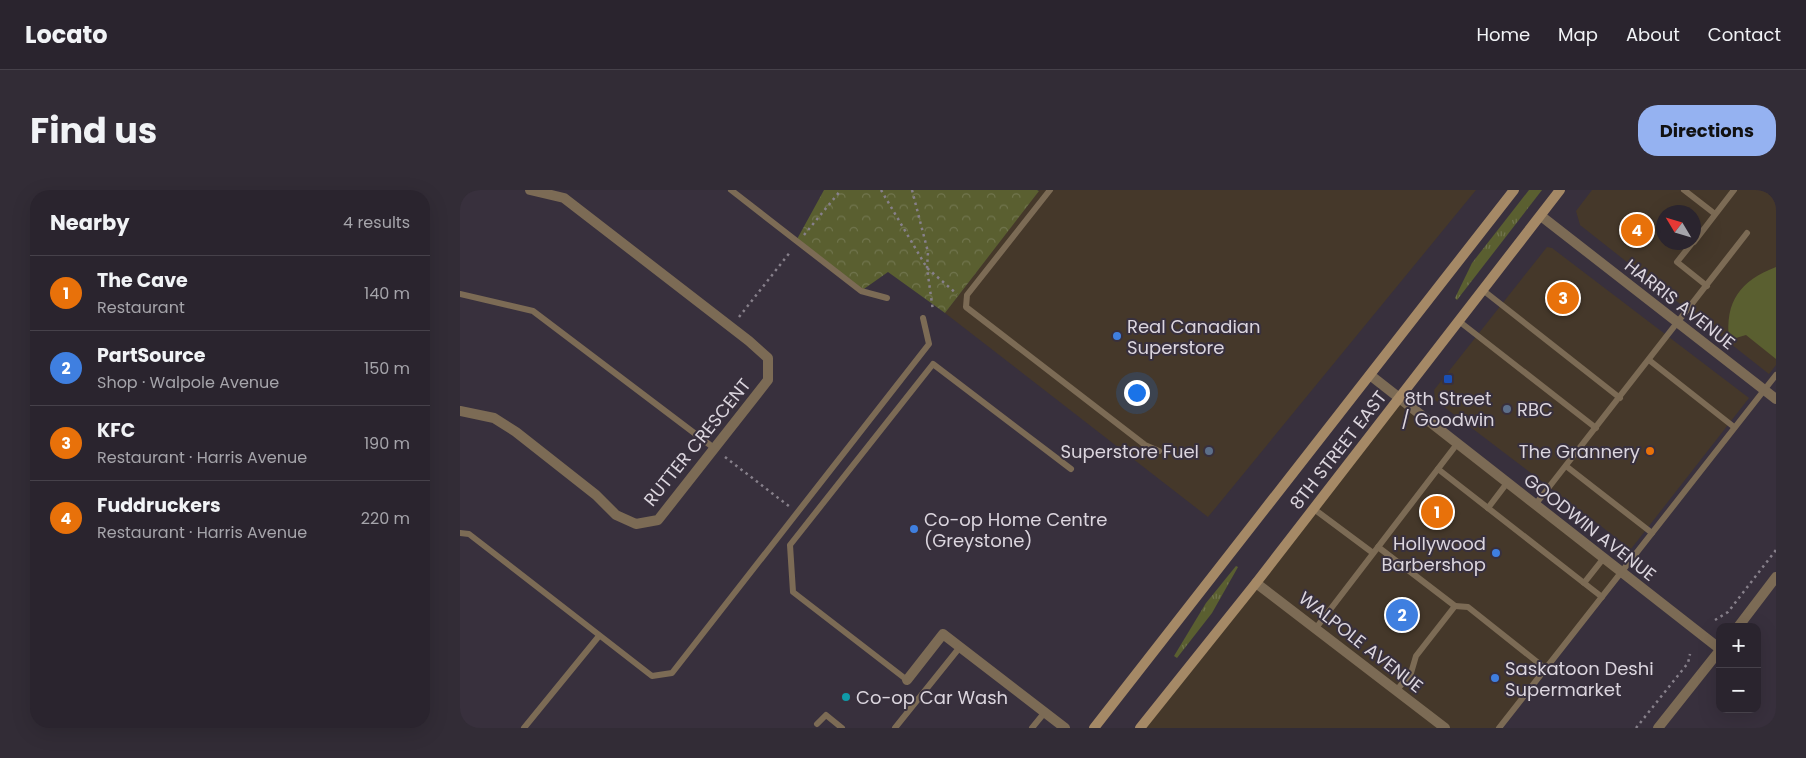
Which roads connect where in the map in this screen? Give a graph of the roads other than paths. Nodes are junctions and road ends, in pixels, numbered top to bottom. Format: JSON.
{"nodes":[{"id":1,"x":530,"y":190,"type":"edge"},
{"id":2,"x":731,"y":190,"type":"edge"},
{"id":3,"x":1050,"y":190,"type":"edge"},
{"id":4,"x":1514,"y":190,"type":"edge"},
{"id":5,"x":1560,"y":190,"type":"edge"},
{"id":6,"x":1684,"y":190,"type":"edge"},
{"id":7,"x":1734,"y":190,"type":"edge"},
{"id":8,"x":1715,"y":214,"type":"junction"},
{"id":9,"x":1541,"y":216,"type":"junction"},
{"id":10,"x":1701,"y":232,"type":"edge"},
{"id":11,"x":1747,"y":233,"type":"dead end"},
{"id":12,"x":1687,"y":250,"type":"edge"},
{"id":13,"x":1707,"y":286,"type":"junction"},
{"id":14,"x":1484,"y":291,"type":"junction"},
{"id":15,"x":460,"y":294,"type":"edge"},
{"id":16,"x":887,"y":298,"type":"dead end"},
{"id":17,"x":923,"y":318,"type":"road end"},
{"id":18,"x":1460,"y":322,"type":"junction"},
{"id":19,"x":1678,"y":323,"type":"junction"},
{"id":20,"x":1649,"y":360,"type":"junction"},
{"id":21,"x":1370,"y":375,"type":"junction"},
{"id":22,"x":1776,"y":375,"type":"edge"},
{"id":23,"x":1764,"y":390,"type":"junction"},
{"id":24,"x":1399,"y":398,"type":"junction"},
{"id":25,"x":1620,"y":398,"type":"junction"},
{"id":26,"x":1776,"y":399,"type":"edge"},
{"id":27,"x":460,"y":411,"type":"edge"},
{"id":28,"x":1596,"y":428,"type":"junction"},
{"id":29,"x":1734,"y":428,"type":"junction"},
{"id":30,"x":1457,"y":444,"type":"junction"},
{"id":31,"x":714,"y":448,"type":"junction"},
{"id":32,"x":1159,"y":451,"type":"dead end"},
{"id":33,"x":1566,"y":466,"type":"junction"},
{"id":34,"x":1071,"y":469,"type":"dead end"},
{"id":35,"x":1438,"y":469,"type":"junction"},
{"id":36,"x":1507,"y":483,"type":"junction"},
{"id":37,"x":1535,"y":505,"type":"junction"},
{"id":38,"x":1488,"y":508,"type":"junction"},
{"id":39,"x":1314,"y":509,"type":"junction"},
{"id":40,"x":460,"y":533,"type":"edge"},
{"id":41,"x":1652,"y":533,"type":"junction"},
{"id":42,"x":1378,"y":546,"type":"junction"},
{"id":43,"x":1373,"y":553,"type":"junction"},
{"id":44,"x":1603,"y":559,"type":"junction"},
{"id":45,"x":1621,"y":573,"type":"junction"},
{"id":46,"x":1776,"y":577,"type":"edge"},
{"id":47,"x":1256,"y":583,"type":"junction"},
{"id":48,"x":1584,"y":583,"type":"junction"},
{"id":49,"x":1602,"y":597,"type":"junction"},
{"id":50,"x":1455,"y":606,"type":"junction"},
{"id":51,"x":1741,"y":623,"type":"edge"},
{"id":52,"x":1316,"y":628,"type":"junction"},
{"id":53,"x":599,"y":636,"type":"junction"},
{"id":54,"x":960,"y":646,"type":"junction"},
{"id":55,"x":1716,"y":646,"type":"edge"},
{"id":56,"x":1716,"y":654,"type":"edge"},
{"id":57,"x":1546,"y":669,"type":"junction"},
{"id":58,"x":907,"y":680,"type":"joint"},
{"id":59,"x":1396,"y":691,"type":"junction"},
{"id":60,"x":1045,"y":712,"type":"junction"},
{"id":61,"x":817,"y":724,"type":"dead end"},
{"id":62,"x":524,"y":728,"type":"edge"},
{"id":63,"x":842,"y":728,"type":"edge"},
{"id":64,"x":895,"y":728,"type":"edge"},
{"id":65,"x":1032,"y":728,"type":"edge"},
{"id":66,"x":1065,"y":728,"type":"edge"},
{"id":67,"x":1094,"y":728,"type":"edge"},
{"id":68,"x":1140,"y":728,"type":"edge"},
{"id":69,"x":1445,"y":728,"type":"edge"},
{"id":70,"x":1499,"y":728,"type":"edge"},
{"id":71,"x":1658,"y":728,"type":"edge"}],
"edges":[{"from":1,"to":31,"type":"street","name":"RUTTER CRESCENT"},
{"from":2,"to":16,"type":"lane"},
{"from":3,"to":32,"type":"lane"},
{"from":4,"to":21,"type":"main road","name":"8TH STREET EAST"},
{"from":5,"to":9,"type":"main road","name":"8TH STREET EAST"},
{"from":6,"to":8,"type":"lane"},
{"from":7,"to":8,"type":"lane"},
{"from":8,"to":10,"type":"lane"},
{"from":9,"to":14,"type":"main road","name":"8TH STREET EAST"},
{"from":9,"to":19,"type":"street","name":"HARRIS AVENUE"},
{"from":11,"to":13,"type":"lane"},
{"from":12,"to":13,"type":"lane"},
{"from":13,"to":19,"type":"lane"},
{"from":14,"to":18,"type":"main road","name":"8TH STREET EAST"},
{"from":14,"to":25,"type":"lane"},
{"from":15,"to":31,"type":"lane"},
{"from":17,"to":53,"type":"lane"},
{"from":18,"to":24,"type":"main road","name":"8TH STREET EAST"},
{"from":18,"to":28,"type":"lane"},
{"from":19,"to":20,"type":"lane"},
{"from":19,"to":23,"type":"street","name":"HARRIS AVENUE"},
{"from":20,"to":25,"type":"lane"},
{"from":20,"to":29,"type":"lane"},
{"from":21,"to":24,"type":"street","name":"GOODWIN AVENUE"},
{"from":21,"to":67,"type":"main road","name":"8TH STREET EAST"},
{"from":22,"to":23,"type":"lane"},
{"from":23,"to":26,"type":"street","name":"HARRIS AVENUE"},
{"from":23,"to":29,"type":"lane"},
{"from":24,"to":30,"type":"street","name":"GOODWIN AVENUE"},
{"from":24,"to":39,"type":"main road","name":"8TH STREET EAST"},
{"from":25,"to":28,"type":"lane"},
{"from":27,"to":31,"type":"street","name":"RUTTER CRESCENT"},
{"from":28,"to":33,"type":"lane"},
{"from":29,"to":41,"type":"lane"},
{"from":30,"to":35,"type":"lane"},
{"from":30,"to":36,"type":"street","name":"GOODWIN AVENUE"},
{"from":33,"to":37,"type":"lane"},
{"from":33,"to":41,"type":"lane"},
{"from":34,"to":58,"type":"lane"},
{"from":35,"to":38,"type":"lane"},
{"from":35,"to":42,"type":"lane"},
{"from":36,"to":37,"type":"street","name":"GOODWIN AVENUE"},
{"from":36,"to":38,"type":"lane"},
{"from":37,"to":44,"type":"street","name":"GOODWIN AVENUE"},
{"from":38,"to":48,"type":"lane"},
{"from":39,"to":43,"type":"lane"},
{"from":39,"to":47,"type":"main road","name":"8TH STREET EAST"},
{"from":40,"to":53,"type":"lane"},
{"from":41,"to":45,"type":"lane"},
{"from":42,"to":43,"type":"lane"},
{"from":42,"to":50,"type":"lane"},
{"from":43,"to":52,"type":"lane"},
{"from":44,"to":45,"type":"street","name":"GOODWIN AVENUE"},
{"from":44,"to":48,"type":"lane"},
{"from":45,"to":49,"type":"lane"},
{"from":45,"to":55,"type":"street","name":"GOODWIN AVENUE"},
{"from":46,"to":51,"type":"street"},
{"from":47,"to":52,"type":"street","name":"WALPOLE AVENUE"},
{"from":47,"to":68,"type":"main road","name":"8TH STREET EAST"},
{"from":48,"to":49,"type":"lane"},
{"from":49,"to":57,"type":"lane"},
{"from":50,"to":57,"type":"lane"},
{"from":50,"to":59,"type":"lane"},
{"from":52,"to":59,"type":"street","name":"WALPOLE AVENUE"},
{"from":53,"to":62,"type":"lane"},
{"from":54,"to":58,"type":"street"},
{"from":54,"to":60,"type":"street"},
{"from":54,"to":64,"type":"lane"},
{"from":56,"to":71,"type":"street"},
{"from":57,"to":70,"type":"lane"},
{"from":59,"to":69,"type":"street","name":"WALPOLE AVENUE"},
{"from":60,"to":65,"type":"lane"},
{"from":60,"to":66,"type":"street"},
{"from":61,"to":63,"type":"lane"}]}
